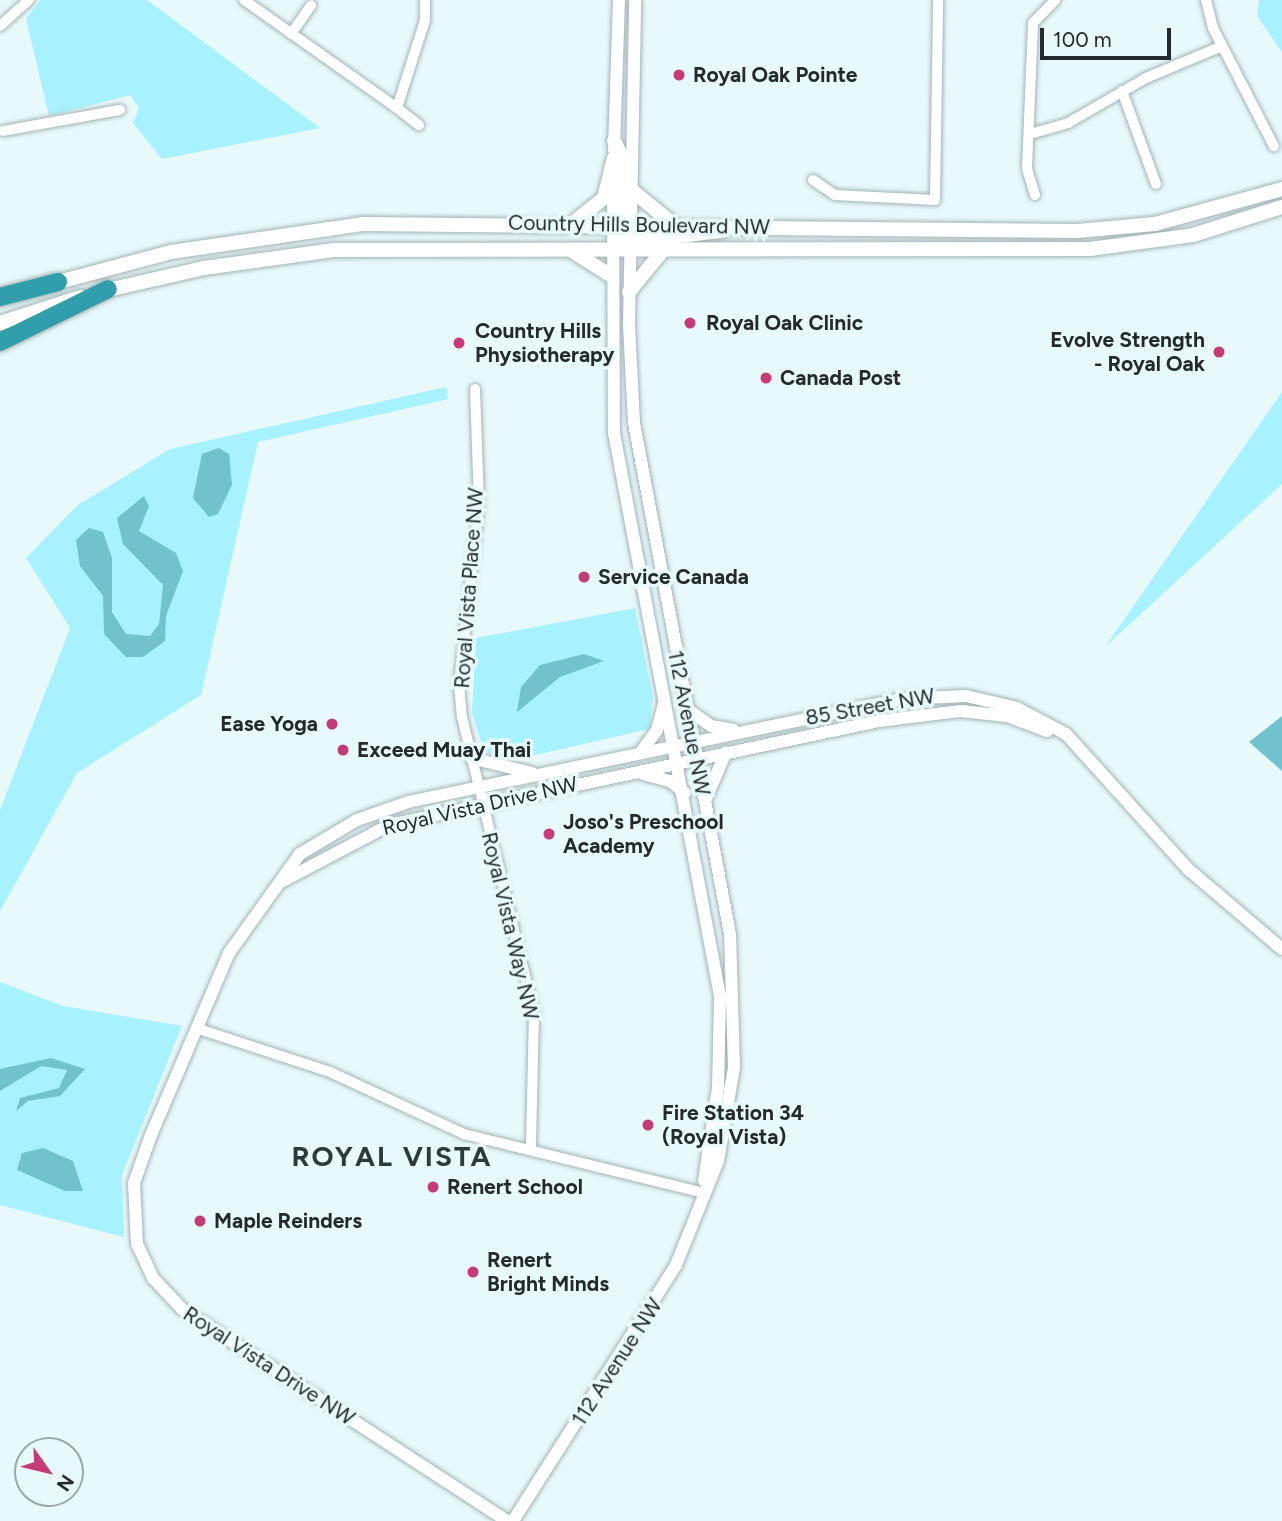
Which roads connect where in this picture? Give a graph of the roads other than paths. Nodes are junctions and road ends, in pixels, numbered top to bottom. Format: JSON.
{"nodes":[{"id":1,"x":29,"y":0,"type":"edge"},
{"id":2,"x":244,"y":0,"type":"edge"},
{"id":3,"x":425,"y":0,"type":"edge"},
{"id":4,"x":619,"y":0,"type":"edge"},
{"id":5,"x":938,"y":0,"type":"edge"},
{"id":6,"x":1055,"y":0,"type":"edge"},
{"id":7,"x":1206,"y":0,"type":"edge"},
{"id":8,"x":637,"y":4,"type":"edge"},
{"id":9,"x":311,"y":5,"type":"dead end"},
{"id":10,"x":0,"y":26,"type":"edge"},
{"id":11,"x":291,"y":34,"type":"junction"},
{"id":12,"x":1222,"y":46,"type":"junction"},
{"id":13,"x":1122,"y":91,"type":"junction"},
{"id":14,"x":397,"y":108,"type":"junction"},
{"id":15,"x":120,"y":110,"type":"dead end"},
{"id":16,"x":0,"y":118,"type":"edge"},
{"id":17,"x":419,"y":125,"type":"dead end"},
{"id":18,"x":1,"y":131,"type":"edge"},
{"id":19,"x":1030,"y":134,"type":"junction"},
{"id":20,"x":614,"y":141,"type":"junction"},
{"id":21,"x":1274,"y":146,"type":"dead end"},
{"id":22,"x":614,"y":158,"type":"junction"},
{"id":23,"x":813,"y":180,"type":"dead end"},
{"id":24,"x":1156,"y":184,"type":"dead end"},
{"id":25,"x":1282,"y":189,"type":"edge"},
{"id":26,"x":634,"y":192,"type":"junction"},
{"id":27,"x":1035,"y":195,"type":"dead end"},
{"id":28,"x":1282,"y":207,"type":"edge"},
{"id":29,"x":573,"y":223,"type":"junction"},
{"id":30,"x":673,"y":223,"type":"junction"},
{"id":31,"x":729,"y":227,"type":"junction"},
{"id":32,"x":626,"y":233,"type":"junction"},
{"id":33,"x":568,"y":248,"type":"junction"},
{"id":34,"x":610,"y":249,"type":"junction"},
{"id":35,"x":664,"y":249,"type":"junction"},
{"id":36,"x":610,"y":275,"type":"junction"},
{"id":37,"x":58,"y":282,"type":"junction"},
{"id":38,"x":108,"y":289,"type":"junction"},
{"id":39,"x":629,"y":292,"type":"junction"},
{"id":40,"x":0,"y":297,"type":"edge"},
{"id":41,"x":0,"y":303,"type":"edge"},
{"id":42,"x":0,"y":323,"type":"edge"},
{"id":43,"x":0,"y":342,"type":"edge"},
{"id":44,"x":475,"y":389,"type":"dead end"},
{"id":45,"x":666,"y":697,"type":"junction"},
{"id":46,"x":687,"y":709,"type":"junction"},
{"id":47,"x":738,"y":732,"type":"junction"},
{"id":48,"x":692,"y":742,"type":"junction"},
{"id":49,"x":675,"y":746,"type":"junction"},
{"id":50,"x":641,"y":752,"type":"junction"},
{"id":51,"x":726,"y":752,"type":"junction"},
{"id":52,"x":471,"y":758,"type":"junction"},
{"id":53,"x":696,"y":760,"type":"junction"},
{"id":54,"x":679,"y":763,"type":"junction"},
{"id":55,"x":635,"y":772,"type":"junction"},
{"id":56,"x":536,"y":774,"type":"junction"},
{"id":57,"x":1107,"y":776,"type":"junction"},
{"id":58,"x":478,"y":786,"type":"junction"},
{"id":59,"x":685,"y":793,"type":"junction"},
{"id":60,"x":705,"y":801,"type":"junction"},
{"id":61,"x":481,"y":803,"type":"junction"},
{"id":62,"x":276,"y":884,"type":"junction"},
{"id":63,"x":1282,"y":950,"type":"edge"},
{"id":64,"x":196,"y":1028,"type":"junction"},
{"id":65,"x":531,"y":1150,"type":"junction"},
{"id":66,"x":704,"y":1193,"type":"junction"},
{"id":67,"x":507,"y":1521,"type":"edge"},
{"id":68,"x":513,"y":1521,"type":"edge"}],
"edges":[{"from":1,"to":10,"type":"street"},
{"from":2,"to":11,"type":"street"},
{"from":3,"to":14,"type":"street"},
{"from":4,"to":20,"type":"street"},
{"from":5,"to":23,"type":"street"},
{"from":6,"to":19,"type":"street"},
{"from":7,"to":12,"type":"street"},
{"from":8,"to":26,"type":"street"},
{"from":9,"to":11,"type":"street"},
{"from":11,"to":14,"type":"street"},
{"from":12,"to":13,"type":"street"},
{"from":12,"to":21,"type":"street"},
{"from":13,"to":19,"type":"street"},
{"from":13,"to":24,"type":"street"},
{"from":14,"to":17,"type":"street"},
{"from":15,"to":18,"type":"street"},
{"from":16,"to":18,"type":"street"},
{"from":19,"to":27,"type":"street"},
{"from":20,"to":22,"type":"street"},
{"from":20,"to":32,"type":"main road"},
{"from":22,"to":29,"type":"main road"},
{"from":22,"to":32,"type":"street"},
{"from":25,"to":31,"type":"main road","name":"Country Hills Boulevard NW"},
{"from":26,"to":30,"type":"main road"},
{"from":26,"to":32,"type":"street"},
{"from":28,"to":35,"type":"main road","name":"Country Hills Boulevard NW"},
{"from":29,"to":32,"type":"main road","name":"Country Hills Boulevard NW"},
{"from":29,"to":37,"type":"main road","name":"Country Hills Boulevard NW"},
{"from":30,"to":31,"type":"main road","name":"Country Hills Boulevard NW"},
{"from":30,"to":32,"type":"main road","name":"Country Hills Boulevard NW"},
{"from":31,"to":32,"type":"main road"},
{"from":32,"to":34,"type":"main road"},
{"from":32,"to":35,"type":"main road","name":"Country Hills Boulevard NW"},
{"from":32,"to":39,"type":"street","name":"112 Avenue NW"},
{"from":33,"to":34,"type":"main road","name":"Country Hills Boulevard NW"},
{"from":33,"to":36,"type":"main road"},
{"from":33,"to":38,"type":"main road","name":"Country Hills Boulevard NW"},
{"from":34,"to":36,"type":"street","name":"112 Avenue NW"},
{"from":35,"to":39,"type":"main road"},
{"from":36,"to":45,"type":"street","name":"112 Avenue NW"},
{"from":37,"to":40,"type":"highway"},
{"from":37,"to":41,"type":"main road","name":"Country Hills Boulevard NW"},
{"from":38,"to":42,"type":"main road","name":"Country Hills Boulevard NW"},
{"from":38,"to":43,"type":"highway"},
{"from":39,"to":46,"type":"street","name":"112 Avenue NW"},
{"from":44,"to":52,"type":"street","name":"Royal Vista Place NW"},
{"from":45,"to":49,"type":"street","name":"112 Avenue NW"},
{"from":45,"to":50,"type":"street"},
{"from":46,"to":47,"type":"street"},
{"from":46,"to":48,"type":"street","name":"112 Avenue NW"},
{"from":47,"to":48,"type":"street","name":"85 Street NW"},
{"from":47,"to":57,"type":"street","name":"85 Street NW"},
{"from":48,"to":49,"type":"street","name":"Royal Vista Drive NW"},
{"from":48,"to":53,"type":"street","name":"112 Avenue NW"},
{"from":49,"to":50,"type":"street","name":"Royal Vista Drive NW"},
{"from":49,"to":54,"type":"street","name":"112 Avenue NW"},
{"from":50,"to":56,"type":"street","name":"Royal Vista Drive NW"},
{"from":51,"to":53,"type":"street","name":"85 Street NW"},
{"from":51,"to":57,"type":"street","name":"85 Street NW"},
{"from":51,"to":60,"type":"street"},
{"from":52,"to":56,"type":"street"},
{"from":52,"to":58,"type":"street","name":"Royal Vista Place NW"},
{"from":53,"to":54,"type":"street","name":"Royal Vista Drive NW"},
{"from":53,"to":60,"type":"street","name":"112 Avenue NW"},
{"from":54,"to":55,"type":"street","name":"Royal Vista Drive NW"},
{"from":54,"to":59,"type":"street","name":"112 Avenue NW"},
{"from":55,"to":59,"type":"street"},
{"from":55,"to":61,"type":"street","name":"Royal Vista Drive NW"},
{"from":56,"to":58,"type":"street","name":"Royal Vista Drive NW"},
{"from":57,"to":63,"type":"street","name":"85 Street NW"},
{"from":58,"to":61,"type":"street","name":"Royal Vista Way NW"},
{"from":58,"to":62,"type":"street","name":"Royal Vista Drive NW"},
{"from":59,"to":66,"type":"street","name":"112 Avenue NW"},
{"from":60,"to":66,"type":"street","name":"112 Avenue NW"},
{"from":61,"to":62,"type":"street","name":"Royal Vista Drive NW"},
{"from":61,"to":65,"type":"street","name":"Royal Vista Way NW"},
{"from":62,"to":64,"type":"street","name":"Royal Vista Drive NW"},
{"from":64,"to":65,"type":"street"},
{"from":64,"to":67,"type":"street","name":"Royal Vista Drive NW"},
{"from":65,"to":66,"type":"street"},
{"from":66,"to":68,"type":"street","name":"112 Avenue NW"}]}
